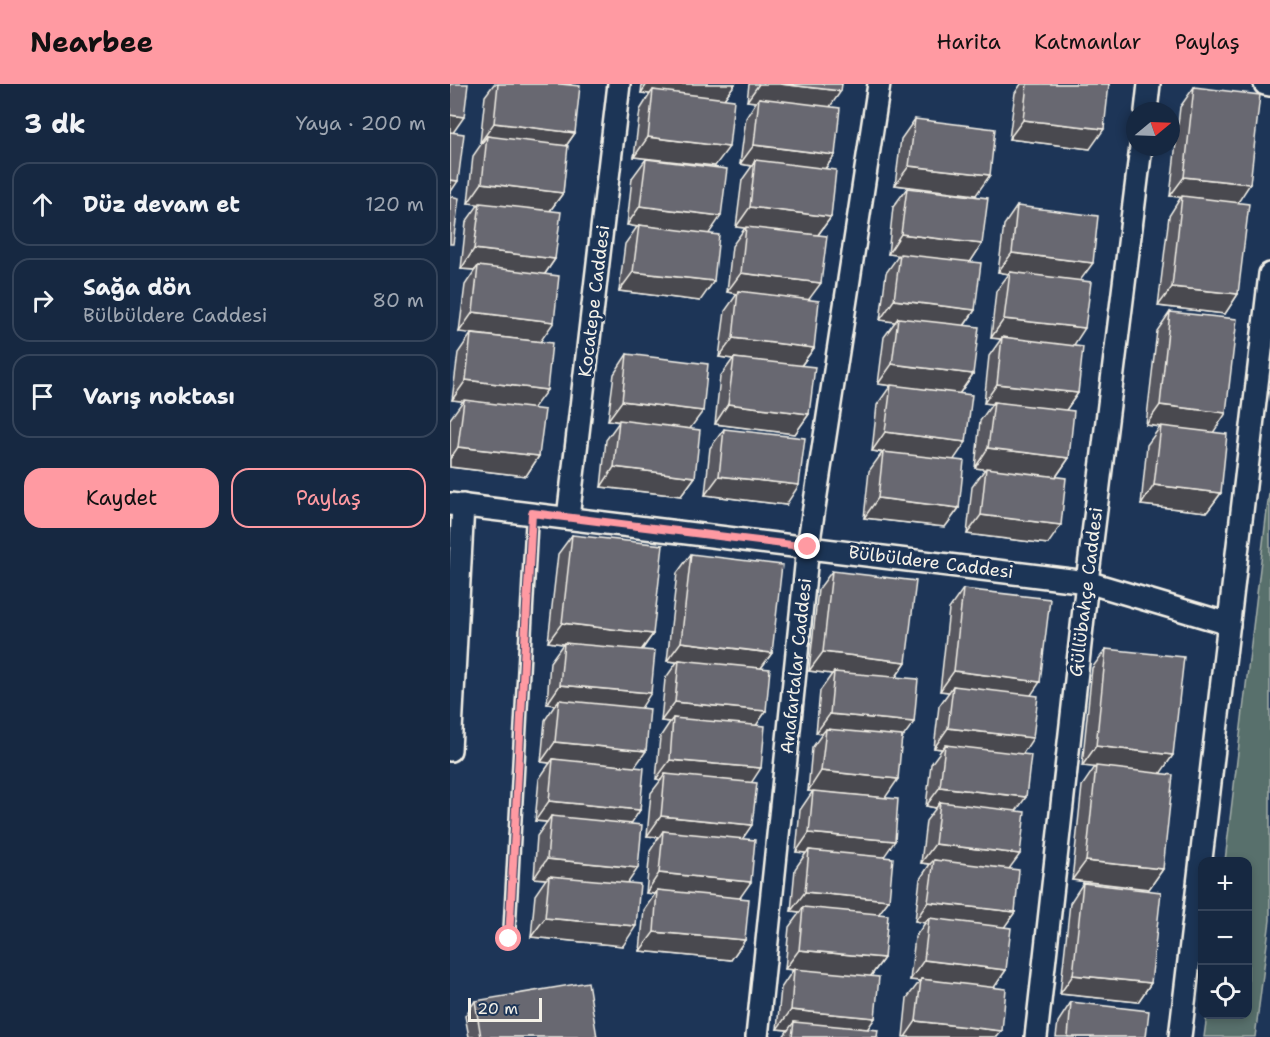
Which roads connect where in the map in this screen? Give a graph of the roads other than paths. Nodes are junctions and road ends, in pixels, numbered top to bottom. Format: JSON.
{"nodes":[{"id":1,"x":619,"y":84,"type":"edge"},
{"id":2,"x":879,"y":84,"type":"edge"},
{"id":3,"x":1149,"y":84,"type":"edge"},
{"id":4,"x":1265,"y":84,"type":"edge"},
{"id":5,"x":1270,"y":85,"type":"edge"},
{"id":6,"x":1147,"y":102,"type":"edge"},
{"id":7,"x":1140,"y":156,"type":"edge"},
{"id":8,"x":1270,"y":274,"type":"edge"},
{"id":9,"x":456,"y":505,"type":"edge"},
{"id":10,"x":532,"y":513,"type":"junction"},
{"id":11,"x":568,"y":518,"type":"junction"},
{"id":12,"x":808,"y":547,"type":"junction"},
{"id":13,"x":1087,"y":582,"type":"junction"},
{"id":14,"x":1229,"y":624,"type":"junction"},
{"id":15,"x":450,"y":750,"type":"edge"},
{"id":16,"x":509,"y":939,"type":"dead end"},
{"id":17,"x":757,"y":1037,"type":"edge"},
{"id":18,"x":1036,"y":1037,"type":"edge"},
{"id":19,"x":1180,"y":1037,"type":"edge"}],
"edges":[{"from":1,"to":11,"type":"street","name":"Kocatepe Caddesi"},
{"from":2,"to":12,"type":"street","name":"Anafartalar Caddesi"},
{"from":3,"to":6,"type":"street"},
{"from":4,"to":5,"type":"street"},
{"from":7,"to":13,"type":"street","name":"Güllübahçe Caddesi"},
{"from":8,"to":14,"type":"street"},
{"from":9,"to":10,"type":"street","name":"Bülbüldere Caddesi"},
{"from":9,"to":15,"type":"street"},
{"from":10,"to":11,"type":"street","name":"Bülbüldere Caddesi"},
{"from":10,"to":16,"type":"lane"},
{"from":11,"to":12,"type":"street","name":"Bülbüldere Caddesi"},
{"from":12,"to":13,"type":"street","name":"Bülbüldere Caddesi"},
{"from":12,"to":17,"type":"street","name":"Anafartalar Caddesi"},
{"from":13,"to":14,"type":"street","name":"Bülbüldere Caddesi"},
{"from":13,"to":18,"type":"street","name":"Güllübahçe Caddesi"},
{"from":14,"to":19,"type":"street"}]}
